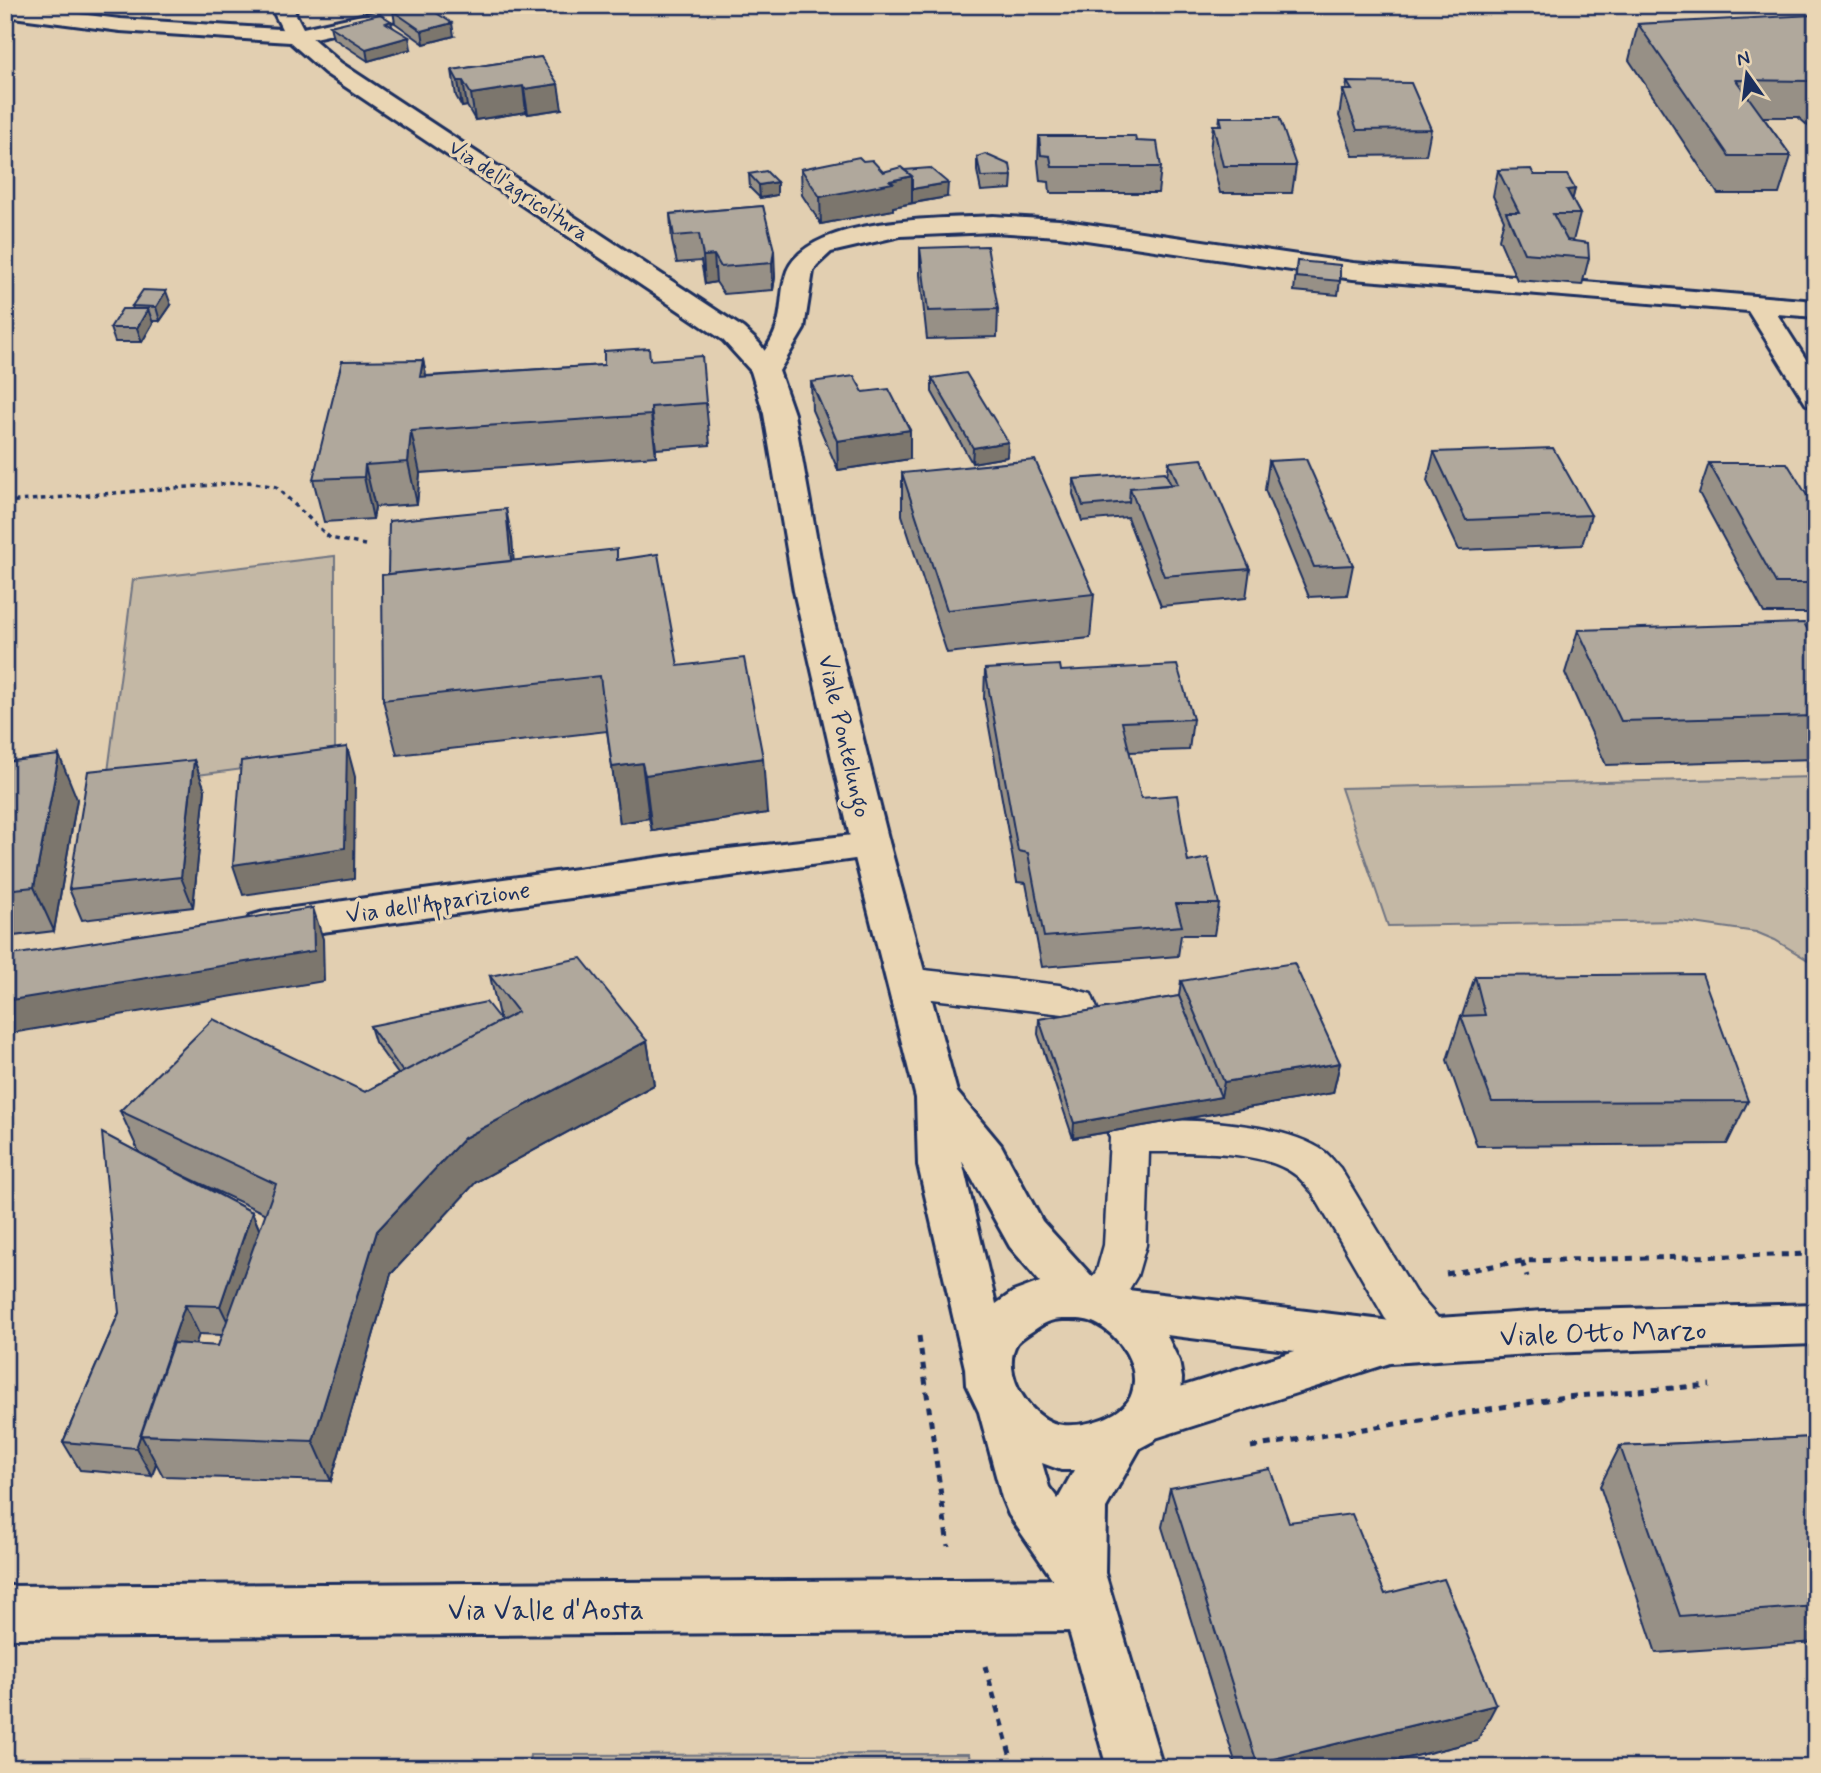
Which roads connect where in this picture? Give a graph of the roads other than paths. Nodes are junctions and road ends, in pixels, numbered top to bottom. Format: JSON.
{"nodes":[{"id":1,"x":280,"y":5,"type":"edge"},
{"id":2,"x":437,"y":5,"type":"edge"},
{"id":3,"x":5,"y":10,"type":"edge"},
{"id":4,"x":296,"y":36,"type":"junction"},
{"id":5,"x":1758,"y":304,"type":"junction"},
{"id":6,"x":1816,"y":309,"type":"edge"},
{"id":7,"x":765,"y":371,"type":"junction"},
{"id":8,"x":1816,"y":398,"type":"edge"},
{"id":9,"x":870,"y":846,"type":"junction"},
{"id":10,"x":228,"y":931,"type":"edge"},
{"id":11,"x":906,"y":982,"type":"junction"},
{"id":12,"x":937,"y":1098,"type":"junction"},
{"id":13,"x":1130,"y":1138,"type":"junction"},
{"id":14,"x":1097,"y":1303,"type":"junction"},
{"id":15,"x":1816,"y":1324,"type":"edge"},
{"id":16,"x":1411,"y":1341,"type":"junction"},
{"id":17,"x":988,"y":1363,"type":"junction"},
{"id":18,"x":1003,"y":1414,"type":"junction"},
{"id":19,"x":1132,"y":1429,"type":"junction"},
{"id":20,"x":1083,"y":1589,"type":"junction"},
{"id":21,"x":5,"y":1612,"type":"edge"},
{"id":22,"x":1135,"y":1768,"type":"edge"}],
"edges":[{"from":1,"to":4,"type":"street","name":"Via dell'agricoltura"},
{"from":2,"to":4,"type":"street"},
{"from":3,"to":4,"type":"street"},
{"from":4,"to":7,"type":"street","name":"Via dell'agricoltura"},
{"from":5,"to":6,"type":"street"},
{"from":5,"to":7,"type":"street"},
{"from":5,"to":8,"type":"street"},
{"from":7,"to":9,"type":"street","name":"Viale Pontelungo"},
{"from":9,"to":10,"type":"street","name":"Via dell'Apparizione"},
{"from":9,"to":11,"type":"street","name":"Viale Pontelungo"},
{"from":11,"to":12,"type":"street","name":"Viale Pontelungo"},
{"from":11,"to":13,"type":"lane"},
{"from":12,"to":14,"type":"street","name":"Viale Pontelungo"},
{"from":12,"to":17,"type":"street","name":"Viale Pontelungo"},
{"from":13,"to":14,"type":"lane"},
{"from":13,"to":16,"type":"lane"},
{"from":14,"to":16,"type":"street","name":"Viale Otto Marzo"},
{"from":14,"to":17,"type":"street"},
{"from":14,"to":19,"type":"street"},
{"from":15,"to":16,"type":"street","name":"Viale Otto Marzo"},
{"from":16,"to":19,"type":"street","name":"Viale Otto Marzo"},
{"from":17,"to":18,"type":"street"},
{"from":18,"to":19,"type":"street"},
{"from":18,"to":20,"type":"street"},
{"from":19,"to":20,"type":"street"},
{"from":20,"to":21,"type":"street","name":"Via Valle d'Aosta"},
{"from":20,"to":22,"type":"street"}]}
